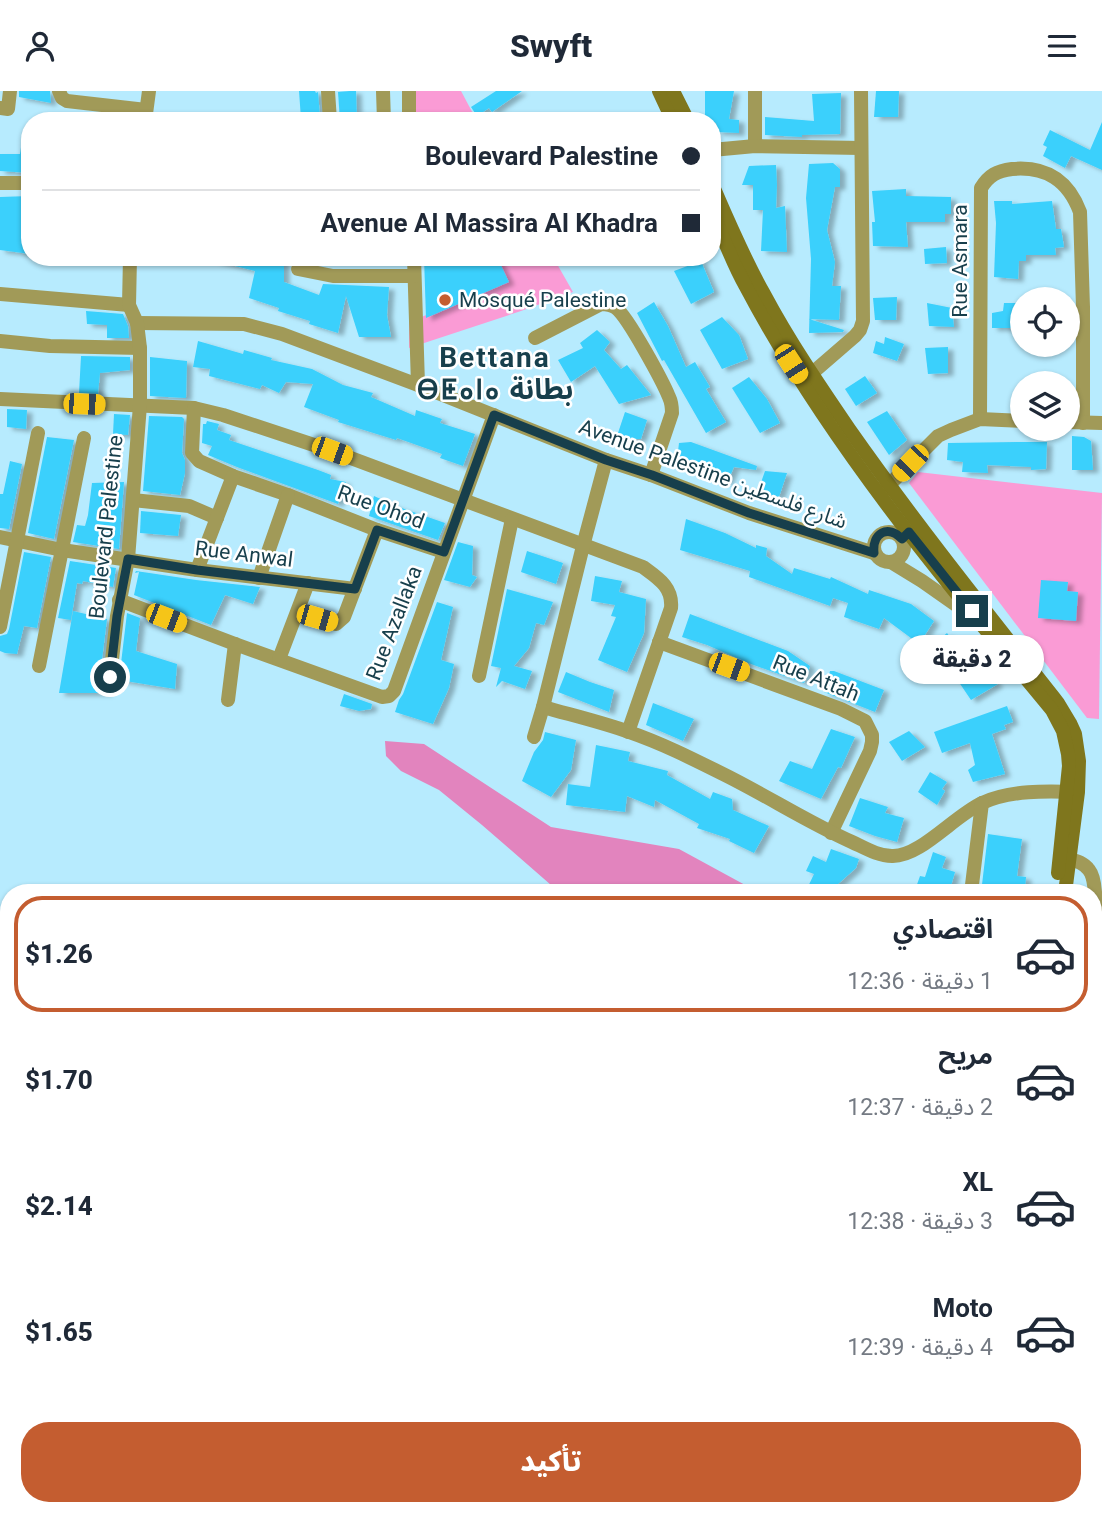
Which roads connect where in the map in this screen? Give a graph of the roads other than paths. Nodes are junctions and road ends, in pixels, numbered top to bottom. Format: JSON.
{"nodes":[{"id":1,"x":10,"y":91,"type":"edge"},
{"id":2,"x":59,"y":91,"type":"edge"},
{"id":3,"x":149,"y":91,"type":"edge"},
{"id":4,"x":328,"y":91,"type":"edge"},
{"id":5,"x":383,"y":91,"type":"edge"},
{"id":6,"x":409,"y":91,"type":"edge"},
{"id":7,"x":659,"y":91,"type":"edge"},
{"id":8,"x":673,"y":91,"type":"edge"},
{"id":9,"x":755,"y":91,"type":"edge"},
{"id":10,"x":861,"y":91,"type":"edge"},
{"id":11,"x":0,"y":108,"type":"edge"},
{"id":12,"x":129,"y":112,"type":"edge"},
{"id":13,"x":146,"y":112,"type":"edge"},
{"id":14,"x":329,"y":112,"type":"edge"},
{"id":15,"x":384,"y":112,"type":"edge"},
{"id":16,"x":409,"y":112,"type":"edge"},
{"id":17,"x":669,"y":112,"type":"edge"},
{"id":18,"x":684,"y":112,"type":"edge"},
{"id":19,"x":755,"y":146,"type":"junction"},
{"id":20,"x":861,"y":148,"type":"junction"},
{"id":21,"x":721,"y":149,"type":"edge"},
{"id":22,"x":0,"y":183,"type":"edge"},
{"id":23,"x":21,"y":183,"type":"edge"},
{"id":24,"x":721,"y":205,"type":"edge"},
{"id":25,"x":721,"y":232,"type":"edge"},
{"id":26,"x":130,"y":266,"type":"edge"},
{"id":27,"x":414,"y":266,"type":"edge"},
{"id":28,"x":298,"y":269,"type":"dead end"},
{"id":29,"x":414,"y":276,"type":"junction"},
{"id":30,"x":0,"y":294,"type":"edge"},
{"id":31,"x":130,"y":305,"type":"junction"},
{"id":32,"x":137,"y":323,"type":"junction"},
{"id":33,"x":535,"y":338,"type":"dead end"},
{"id":34,"x":0,"y":341,"type":"edge"},
{"id":35,"x":140,"y":348,"type":"junction"},
{"id":36,"x":807,"y":378,"type":"junction"},
{"id":37,"x":418,"y":385,"type":"junction"},
{"id":38,"x":0,"y":399,"type":"edge"},
{"id":39,"x":140,"y":405,"type":"junction"},
{"id":40,"x":194,"y":408,"type":"junction"},
{"id":41,"x":494,"y":415,"type":"junction"},
{"id":42,"x":980,"y":419,"type":"junction"},
{"id":43,"x":1010,"y":420,"type":"edge"},
{"id":44,"x":1080,"y":423,"type":"edge"},
{"id":45,"x":1083,"y":423,"type":"junction"},
{"id":46,"x":1102,"y":423,"type":"edge"},
{"id":47,"x":38,"y":433,"type":"dead end"},
{"id":48,"x":84,"y":438,"type":"dead end"},
{"id":49,"x":606,"y":460,"type":"junction"},
{"id":50,"x":652,"y":475,"type":"junction"},
{"id":51,"x":233,"y":476,"type":"junction"},
{"id":52,"x":884,"y":490,"type":"junction"},
{"id":53,"x":288,"y":495,"type":"junction"},
{"id":54,"x":133,"y":500,"type":"junction"},
{"id":55,"x":463,"y":500,"type":"junction"},
{"id":56,"x":217,"y":519,"type":"junction"},
{"id":57,"x":512,"y":519,"type":"junction"},
{"id":58,"x":377,"y":530,"type":"junction"},
{"id":59,"x":910,"y":531,"type":"junction"},
{"id":60,"x":0,"y":537,"type":"edge"},
{"id":61,"x":17,"y":539,"type":"junction"},
{"id":62,"x":583,"y":546,"type":"junction"},
{"id":63,"x":62,"y":550,"type":"junction"},
{"id":64,"x":444,"y":552,"type":"junction"},
{"id":65,"x":874,"y":553,"type":"junction"},
{"id":66,"x":128,"y":559,"type":"junction"},
{"id":67,"x":891,"y":562,"type":"junction"},
{"id":68,"x":197,"y":570,"type":"junction"},
{"id":69,"x":259,"y":578,"type":"junction"},
{"id":70,"x":308,"y":583,"type":"junction"},
{"id":71,"x":355,"y":589,"type":"junction"},
{"id":72,"x":120,"y":600,"type":"junction"},
{"id":73,"x":298,"y":613,"type":"junction"},
{"id":74,"x":982,"y":625,"type":"junction"},
{"id":75,"x":0,"y":627,"type":"edge"},
{"id":76,"x":659,"y":642,"type":"junction"},
{"id":77,"x":235,"y":644,"type":"junction"},
{"id":78,"x":279,"y":659,"type":"junction"},
{"id":79,"x":39,"y":666,"type":"dead end"},
{"id":80,"x":479,"y":675,"type":"dead end"},
{"id":81,"x":110,"y":677,"type":"dead end"},
{"id":82,"x":228,"y":701,"type":"dead end"},
{"id":83,"x":543,"y":707,"type":"junction"},
{"id":84,"x":628,"y":732,"type":"junction"},
{"id":85,"x":534,"y":737,"type":"dead end"},
{"id":86,"x":1072,"y":792,"type":"junction"},
{"id":87,"x":982,"y":803,"type":"junction"},
{"id":88,"x":831,"y":833,"type":"junction"},
{"id":89,"x":1069,"y":859,"type":"junction"},
{"id":90,"x":972,"y":884,"type":"edge"},
{"id":91,"x":1057,"y":884,"type":"edge"},
{"id":92,"x":1066,"y":884,"type":"edge"},
{"id":93,"x":1094,"y":884,"type":"edge"}],
"edges":[{"from":1,"to":11,"type":"street"},
{"from":2,"to":12,"type":"street"},
{"from":3,"to":13,"type":"street"},
{"from":4,"to":14,"type":"street"},
{"from":5,"to":15,"type":"street"},
{"from":6,"to":16,"type":"street"},
{"from":7,"to":17,"type":"main road"},
{"from":8,"to":18,"type":"main road"},
{"from":9,"to":19,"type":"street"},
{"from":10,"to":20,"type":"street"},
{"from":19,"to":20,"type":"street"},
{"from":19,"to":21,"type":"street"},
{"from":20,"to":36,"type":"street"},
{"from":22,"to":23,"type":"street"},
{"from":24,"to":36,"type":"main road"},
{"from":25,"to":36,"type":"main road"},
{"from":26,"to":31,"type":"street","name":"Boulevard Palestine"},
{"from":27,"to":29,"type":"street"},
{"from":28,"to":29,"type":"street"},
{"from":29,"to":37,"type":"street"},
{"from":30,"to":31,"type":"street"},
{"from":31,"to":32,"type":"street","name":"Boulevard Palestine"},
{"from":32,"to":35,"type":"street","name":"Boulevard Palestine"},
{"from":32,"to":37,"type":"street","name":"Avenue Palestine شارع فلسطين"},
{"from":33,"to":50,"type":"street"},
{"from":34,"to":35,"type":"street"},
{"from":35,"to":39,"type":"street","name":"Boulevard Palestine"},
{"from":36,"to":52,"type":"main road"},
{"from":37,"to":41,"type":"street","name":"Avenue Palestine شارع فلسطين"},
{"from":38,"to":39,"type":"street"},
{"from":39,"to":40,"type":"street"},
{"from":39,"to":54,"type":"street","name":"Boulevard Palestine"},
{"from":40,"to":51,"type":"street","name":"Rue Ohod"},
{"from":40,"to":55,"type":"street"},
{"from":41,"to":49,"type":"street","name":"Avenue Palestine شارع فلسطين"},
{"from":41,"to":55,"type":"street","name":"Rue Azallaka"},
{"from":42,"to":43,"type":"street"},
{"from":42,"to":45,"type":"street","name":"Rue Asmara"},
{"from":42,"to":52,"type":"street"},
{"from":44,"to":45,"type":"street"},
{"from":45,"to":46,"type":"street"},
{"from":47,"to":61,"type":"street"},
{"from":48,"to":63,"type":"street"},
{"from":49,"to":50,"type":"street","name":"Avenue Palestine شارع فلسطين"},
{"from":49,"to":62,"type":"street"},
{"from":50,"to":65,"type":"street","name":"Avenue Palestine شارع فلسطين"},
{"from":51,"to":53,"type":"street","name":"Rue Ohod"},
{"from":51,"to":56,"type":"street"},
{"from":52,"to":59,"type":"main road"},
{"from":53,"to":58,"type":"street","name":"Rue Ohod"},
{"from":53,"to":69,"type":"street"},
{"from":54,"to":56,"type":"street"},
{"from":54,"to":66,"type":"street","name":"Boulevard Palestine"},
{"from":55,"to":57,"type":"street"},
{"from":55,"to":64,"type":"street","name":"Rue Azallaka"},
{"from":56,"to":68,"type":"street"},
{"from":57,"to":62,"type":"street"},
{"from":57,"to":80,"type":"street"},
{"from":58,"to":64,"type":"street","name":"Rue Ohod"},
{"from":58,"to":71,"type":"street"},
{"from":59,"to":65,"type":"street"},
{"from":59,"to":67,"type":"street"},
{"from":59,"to":74,"type":"main road"},
{"from":59,"to":86,"type":"main road"},
{"from":60,"to":61,"type":"street","name":"Rue Anwal"},
{"from":61,"to":63,"type":"street","name":"Rue Anwal"},
{"from":61,"to":75,"type":"street"},
{"from":62,"to":76,"type":"street"},
{"from":62,"to":83,"type":"street"},
{"from":63,"to":66,"type":"street","name":"Rue Anwal"},
{"from":63,"to":79,"type":"street"},
{"from":64,"to":78,"type":"street","name":"Rue Azallaka"},
{"from":65,"to":67,"type":"street","name":"Avenue Palestine شارع فلسطين"},
{"from":66,"to":68,"type":"street","name":"Rue Anwal"},
{"from":66,"to":72,"type":"street","name":"Boulevard Palestine"},
{"from":67,"to":74,"type":"street"},
{"from":68,"to":69,"type":"street","name":"Rue Anwal"},
{"from":69,"to":70,"type":"street","name":"Rue Anwal"},
{"from":70,"to":71,"type":"street","name":"Rue Anwal"},
{"from":70,"to":73,"type":"street"},
{"from":71,"to":73,"type":"street"},
{"from":72,"to":77,"type":"street","name":"Rue Azallaka"},
{"from":72,"to":81,"type":"street","name":"Boulevard Palestine"},
{"from":73,"to":78,"type":"street"},
{"from":74,"to":86,"type":"main road"},
{"from":76,"to":84,"type":"street"},
{"from":76,"to":88,"type":"street","name":"Rue Attah"},
{"from":77,"to":78,"type":"street","name":"Rue Azallaka"},
{"from":77,"to":82,"type":"street"},
{"from":83,"to":84,"type":"street"},
{"from":83,"to":85,"type":"street"},
{"from":84,"to":88,"type":"street"},
{"from":86,"to":87,"type":"street"},
{"from":86,"to":89,"type":"main road"},
{"from":86,"to":91,"type":"main road"},
{"from":87,"to":88,"type":"street"},
{"from":87,"to":90,"type":"street"},
{"from":89,"to":92,"type":"main road"},
{"from":89,"to":93,"type":"street"}]}
